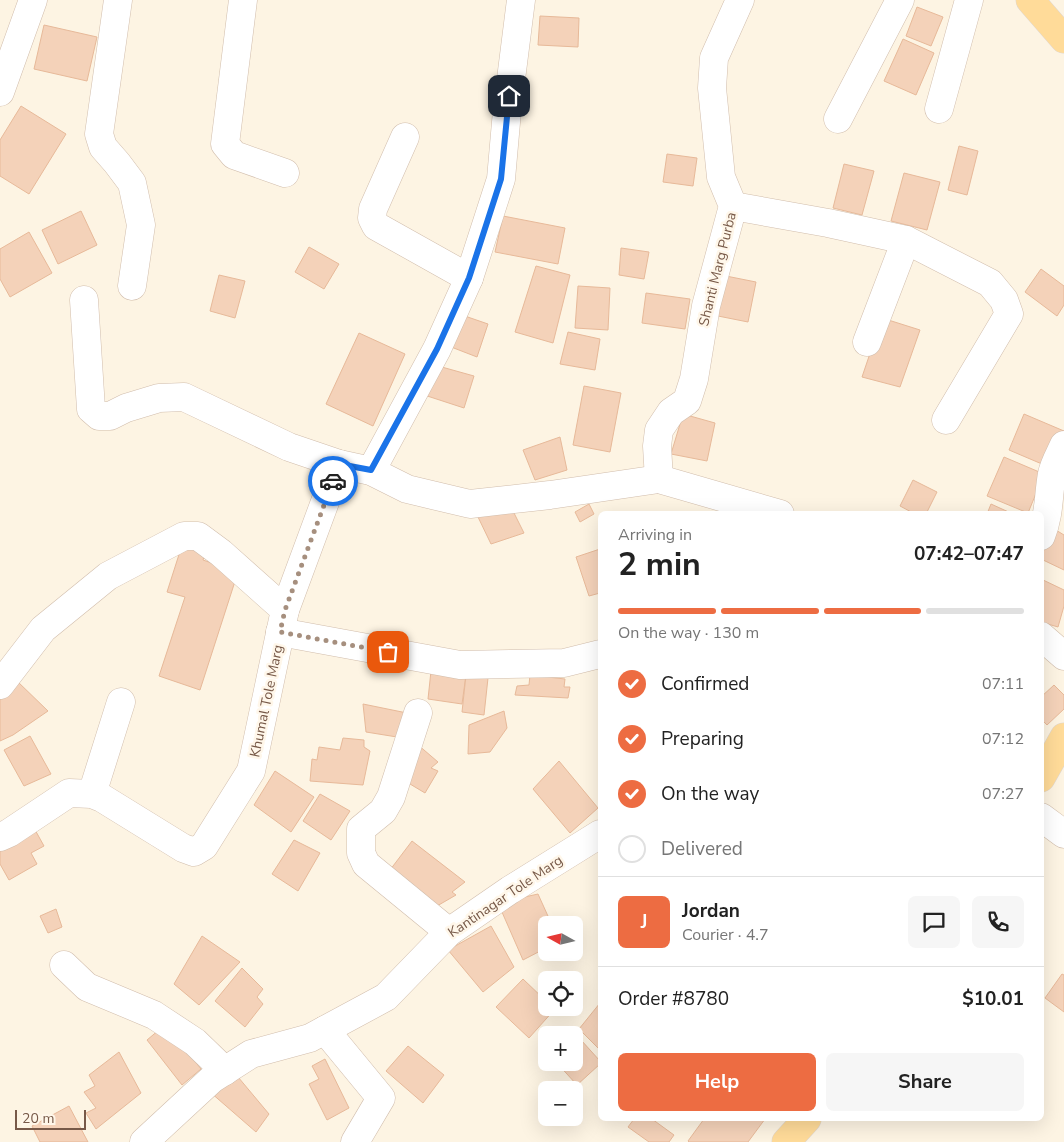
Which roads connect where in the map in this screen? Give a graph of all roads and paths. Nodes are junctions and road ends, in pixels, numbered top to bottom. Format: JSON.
{"nodes":[{"id":1,"x":33,"y":0,"type":"edge"},
{"id":2,"x":118,"y":0,"type":"edge"},
{"id":3,"x":243,"y":0,"type":"edge"},
{"id":4,"x":521,"y":0,"type":"edge"},
{"id":5,"x":740,"y":0,"type":"edge"},
{"id":6,"x":900,"y":0,"type":"edge"},
{"id":7,"x":969,"y":0,"type":"edge"},
{"id":8,"x":1030,"y":0,"type":"edge"},
{"id":9,"x":1064,"y":39,"type":"edge"},
{"id":10,"x":0,"y":92,"type":"edge"},
{"id":11,"x":939,"y":109,"type":"dead end"},
{"id":12,"x":838,"y":119,"type":"dead end"},
{"id":13,"x":405,"y":137,"type":"dead end"},
{"id":14,"x":284,"y":173,"type":"dead end"},
{"id":15,"x":733,"y":206,"type":"junction"},
{"id":16,"x":906,"y":240,"type":"junction"},
{"id":17,"x":469,"y":278,"type":"junction"},
{"id":18,"x":132,"y":286,"type":"dead end"},
{"id":19,"x":84,"y":300,"type":"dead end"},
{"id":20,"x":867,"y":342,"type":"dead end"},
{"id":21,"x":946,"y":420,"type":"dead end"},
{"id":22,"x":1064,"y":445,"type":"edge"},
{"id":23,"x":339,"y":464,"type":"junction"},
{"id":24,"x":371,"y":470,"type":"junction"},
{"id":25,"x":659,"y":479,"type":"junction"},
{"id":26,"x":770,"y":511,"type":"edge"},
{"id":27,"x":1044,"y":529,"type":"edge"},
{"id":28,"x":282,"y":621,"type":"junction"},
{"id":29,"x":1044,"y":639,"type":"edge"},
{"id":30,"x":598,"y":654,"type":"edge"},
{"id":31,"x":1064,"y":656,"type":"edge"},
{"id":32,"x":0,"y":685,"type":"edge"},
{"id":33,"x":122,"y":702,"type":"dead end"},
{"id":34,"x":418,"y":713,"type":"dead end"},
{"id":35,"x":1064,"y":737,"type":"edge"},
{"id":36,"x":1044,"y":773,"type":"edge"},
{"id":37,"x":92,"y":794,"type":"junction"},
{"id":38,"x":1044,"y":819,"type":"edge"},
{"id":39,"x":1064,"y":834,"type":"edge"},
{"id":40,"x":598,"y":835,"type":"edge"},
{"id":41,"x":0,"y":837,"type":"edge"},
{"id":42,"x":449,"y":932,"type":"junction"},
{"id":43,"x":64,"y":965,"type":"dead end"},
{"id":44,"x":325,"y":1030,"type":"junction"},
{"id":45,"x":226,"y":1071,"type":"junction"},
{"id":46,"x":804,"y":1121,"type":"edge"},
{"id":47,"x":144,"y":1142,"type":"edge"},
{"id":48,"x":355,"y":1142,"type":"edge"},
{"id":49,"x":786,"y":1142,"type":"edge"}],
"edges":[{"from":1,"to":10,"type":"street"},
{"from":2,"to":18,"type":"street"},
{"from":3,"to":14,"type":"street"},
{"from":4,"to":17,"type":"street"},
{"from":5,"to":15,"type":"street","name":"Shanti Marg Purba"},
{"from":6,"to":12,"type":"street"},
{"from":7,"to":11,"type":"street"},
{"from":8,"to":9,"type":"main road"},
{"from":13,"to":17,"type":"street"},
{"from":15,"to":16,"type":"street"},
{"from":15,"to":25,"type":"street","name":"Shanti Marg Purba"},
{"from":16,"to":20,"type":"street"},
{"from":16,"to":21,"type":"street"},
{"from":17,"to":24,"type":"street"},
{"from":19,"to":23,"type":"street"},
{"from":22,"to":27,"type":"street"},
{"from":23,"to":24,"type":"street"},
{"from":23,"to":28,"type":"street"},
{"from":24,"to":25,"type":"street"},
{"from":25,"to":26,"type":"street"},
{"from":28,"to":30,"type":"street","name":"Khumal Tole Marg"},
{"from":28,"to":32,"type":"street"},
{"from":28,"to":37,"type":"street","name":"Khumal Tole Marg"},
{"from":29,"to":31,"type":"street"},
{"from":33,"to":37,"type":"street"},
{"from":34,"to":42,"type":"street"},
{"from":35,"to":36,"type":"main road"},
{"from":37,"to":41,"type":"street","name":"Khumal Tole Marg"},
{"from":38,"to":39,"type":"street"},
{"from":40,"to":42,"type":"street","name":"Kantinagar Tole Marg"},
{"from":42,"to":44,"type":"street","name":"Kantinagar Tole Marg"},
{"from":43,"to":45,"type":"street"},
{"from":44,"to":45,"type":"street","name":"Kantinagar Tole Marg"},
{"from":44,"to":48,"type":"street"},
{"from":45,"to":47,"type":"street","name":"Kantinagar Tole Marg"},
{"from":46,"to":49,"type":"main road"}]}
